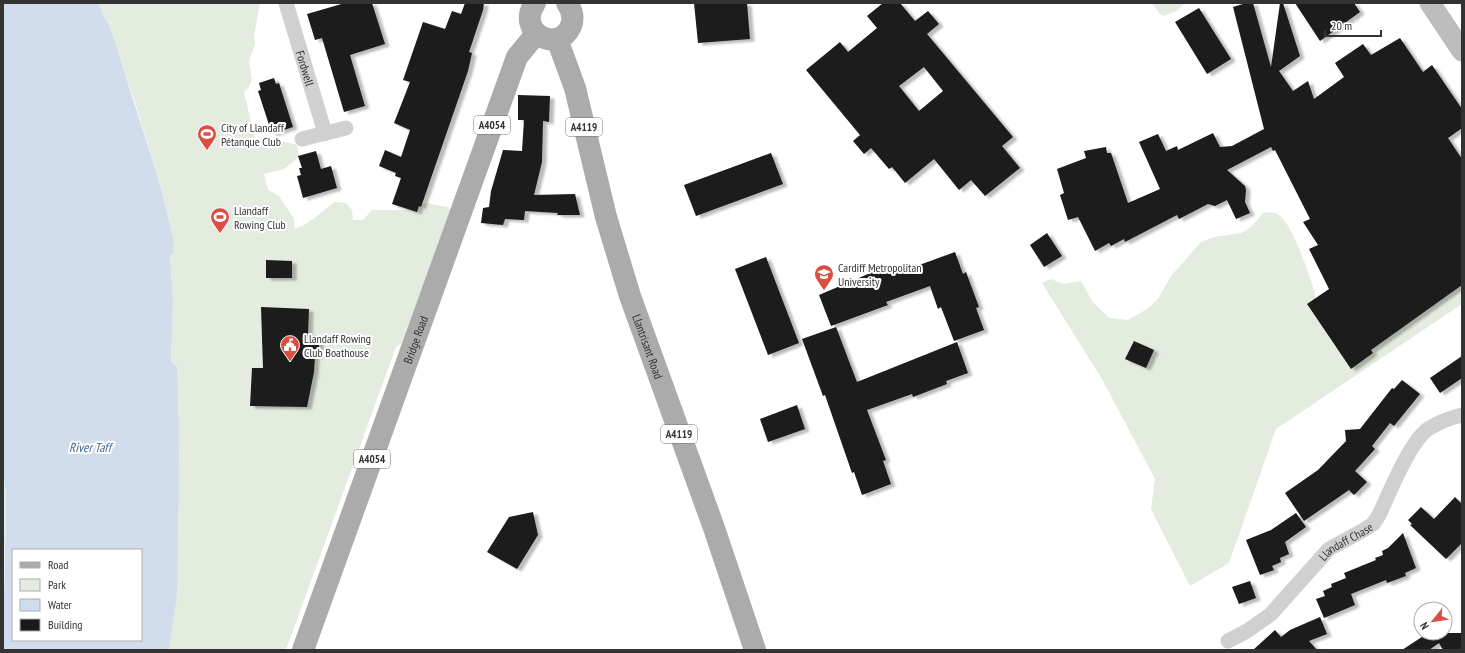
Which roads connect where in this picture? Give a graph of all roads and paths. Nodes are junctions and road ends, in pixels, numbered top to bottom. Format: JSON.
{"nodes":[{"id":1,"x":286,"y":3,"type":"edge"},
{"id":2,"x":535,"y":3,"type":"edge"},
{"id":3,"x":567,"y":3,"type":"edge"},
{"id":4,"x":1430,"y":3,"type":"edge"},
{"id":5,"x":547,"y":36,"type":"junction"},
{"id":6,"x":1462,"y":51,"type":"edge"},
{"id":7,"x":346,"y":128,"type":"dead end"},
{"id":8,"x":325,"y":133,"type":"junction"},
{"id":9,"x":302,"y":138,"type":"dead end"},
{"id":10,"x":1462,"y":415,"type":"edge"},
{"id":11,"x":1228,"y":641,"type":"dead end"},
{"id":12,"x":303,"y":650,"type":"edge"},
{"id":13,"x":755,"y":650,"type":"edge"}],
"edges":[{"from":1,"to":8,"type":"street","name":"Fordwell"},
{"from":2,"to":5,"type":"main road","name":"Llantrisant Road"},
{"from":3,"to":5,"type":"main road","name":"Bridge Road"},
{"from":4,"to":6,"type":"street"},
{"from":5,"to":12,"type":"main road","name":"Bridge Road","number":"A4054"},
{"from":5,"to":13,"type":"main road","name":"Llantrisant Road","number":"A4119"},
{"from":7,"to":8,"type":"street"},
{"from":8,"to":9,"type":"street"},
{"from":10,"to":11,"type":"street","name":"Llandaff Chase"}]}
